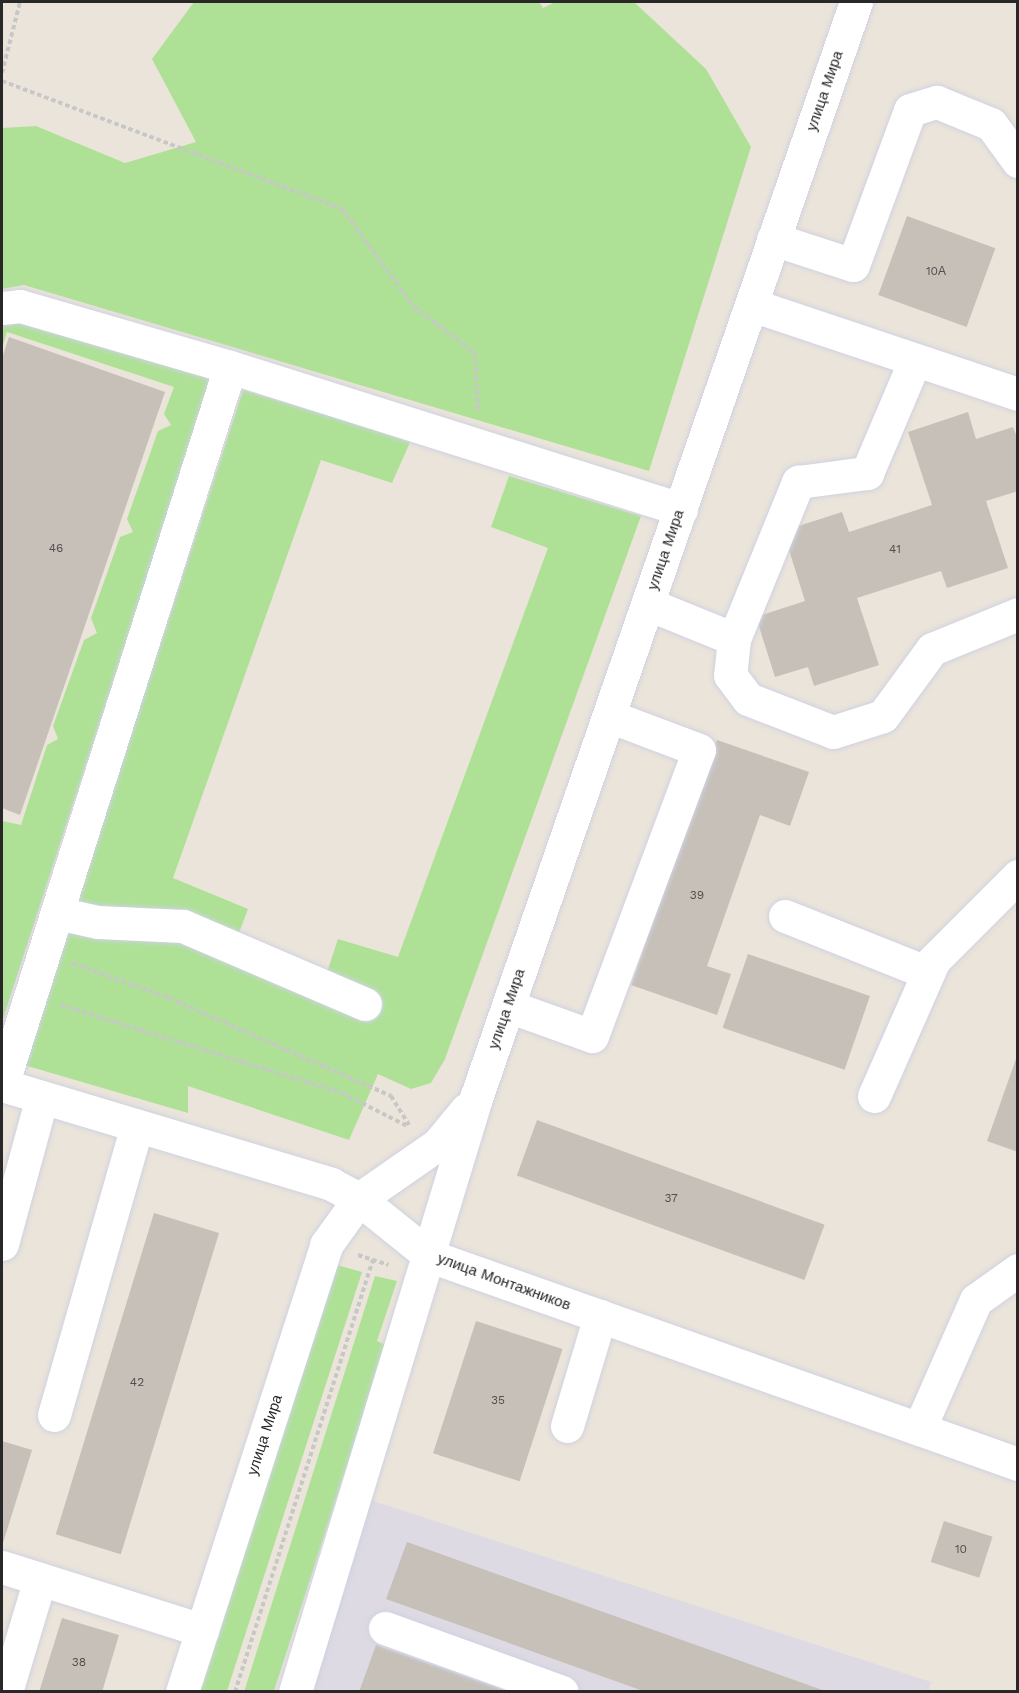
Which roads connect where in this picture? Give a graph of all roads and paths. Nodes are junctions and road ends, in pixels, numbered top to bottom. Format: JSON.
{"nodes":[{"id":1,"x":20,"y":2,"type":"edge"},
{"id":2,"x":856,"y":2,"type":"edge"},
{"id":3,"x":2,"y":73,"type":"edge"},
{"id":4,"x":2,"y":81,"type":"edge"},
{"id":5,"x":1017,"y":162,"type":"edge"},
{"id":6,"x":773,"y":239,"type":"junction"},
{"id":7,"x":752,"y":304,"type":"junction"},
{"id":8,"x":2,"y":308,"type":"edge"},
{"id":9,"x":915,"y":360,"type":"junction"},
{"id":10,"x":230,"y":367,"type":"junction"},
{"id":11,"x":1017,"y":394,"type":"edge"},
{"id":12,"x":479,"y":448,"type":"junction"},
{"id":13,"x":681,"y":509,"type":"junction"},
{"id":14,"x":648,"y":604,"type":"junction"},
{"id":15,"x":1017,"y":614,"type":"edge"},
{"id":16,"x":734,"y":639,"type":"junction"},
{"id":17,"x":609,"y":716,"type":"junction"},
{"id":18,"x":1017,"y":876,"type":"edge"},
{"id":19,"x":57,"y":913,"type":"junction"},
{"id":20,"x":785,"y":916,"type":"dead end"},
{"id":21,"x":42,"y":959,"type":"junction"},
{"id":22,"x":928,"y":973,"type":"junction"},
{"id":23,"x":30,"y":999,"type":"junction"},
{"id":24,"x":365,"y":1005,"type":"dead end"},
{"id":25,"x":508,"y":1006,"type":"junction"},
{"id":26,"x":2,"y":1085,"type":"edge"},
{"id":27,"x":874,"y":1096,"type":"dead end"},
{"id":28,"x":42,"y":1097,"type":"junction"},
{"id":29,"x":476,"y":1098,"type":"junction"},
{"id":30,"x":137,"y":1126,"type":"junction"},
{"id":31,"x":359,"y":1199,"type":"junction"},
{"id":32,"x":2,"y":1245,"type":"edge"},
{"id":33,"x":347,"y":1252,"type":"dead end"},
{"id":34,"x":430,"y":1256,"type":"junction"},
{"id":35,"x":373,"y":1260,"type":"junction"},
{"id":36,"x":400,"y":1269,"type":"dead end"},
{"id":37,"x":1017,"y":1270,"type":"edge"},
{"id":38,"x":600,"y":1316,"type":"junction"},
{"id":39,"x":54,"y":1415,"type":"dead end"},
{"id":40,"x":567,"y":1426,"type":"dead end"},
{"id":41,"x":919,"y":1429,"type":"junction"},
{"id":42,"x":1017,"y":1464,"type":"edge"},
{"id":43,"x":2,"y":1567,"type":"edge"},
{"id":44,"x":40,"y":1579,"type":"junction"},
{"id":45,"x":385,"y":1628,"type":"dead end"},
{"id":46,"x":202,"y":1630,"type":"junction"},
{"id":47,"x":6,"y":1692,"type":"edge"},
{"id":48,"x":182,"y":1692,"type":"edge"},
{"id":49,"x":235,"y":1692,"type":"edge"},
{"id":50,"x":295,"y":1692,"type":"edge"},
{"id":51,"x":562,"y":1692,"type":"edge"}],
"edges":[{"from":1,"to":3,"type":"path"},
{"from":2,"to":6,"type":"street","name":"улица Мира"},
{"from":4,"to":12,"type":"path"},
{"from":5,"to":6,"type":"street"},
{"from":6,"to":7,"type":"street","name":"улица Мира"},
{"from":7,"to":9,"type":"street"},
{"from":7,"to":13,"type":"street","name":"улица Мира"},
{"from":8,"to":10,"type":"street"},
{"from":9,"to":11,"type":"street"},
{"from":9,"to":16,"type":"street"},
{"from":10,"to":12,"type":"street"},
{"from":10,"to":19,"type":"street"},
{"from":12,"to":13,"type":"street"},
{"from":13,"to":14,"type":"street","name":"улица Мира"},
{"from":14,"to":16,"type":"street"},
{"from":14,"to":17,"type":"street","name":"улица Мира"},
{"from":15,"to":16,"type":"street"},
{"from":17,"to":25,"type":"street","name":"улица Мира"},
{"from":17,"to":25,"type":"street"},
{"from":18,"to":22,"type":"street"},
{"from":19,"to":21,"type":"street"},
{"from":19,"to":24,"type":"street"},
{"from":20,"to":22,"type":"street"},
{"from":21,"to":23,"type":"street"},
{"from":21,"to":23,"type":"path"},
{"from":22,"to":27,"type":"street"},
{"from":23,"to":26,"type":"street"},
{"from":25,"to":29,"type":"street","name":"улица Мира"},
{"from":26,"to":28,"type":"street","name":"улица Монтажников"},
{"from":28,"to":30,"type":"street","name":"улица Монтажников"},
{"from":28,"to":32,"type":"street"},
{"from":29,"to":31,"type":"street","name":"улица Мира"},
{"from":29,"to":34,"type":"street","name":"улица Мира"},
{"from":30,"to":31,"type":"street","name":"улица Монтажников"},
{"from":30,"to":39,"type":"street"},
{"from":31,"to":34,"type":"street","name":"улица Монтажников"},
{"from":31,"to":46,"type":"street","name":"улица Мира"},
{"from":33,"to":35,"type":"path"},
{"from":34,"to":38,"type":"street","name":"улица Монтажников"},
{"from":34,"to":50,"type":"street","name":"улица Мира"},
{"from":35,"to":36,"type":"path"},
{"from":35,"to":49,"type":"path"},
{"from":37,"to":41,"type":"street"},
{"from":38,"to":40,"type":"street"},
{"from":38,"to":41,"type":"street","name":"улица Монтажников"},
{"from":41,"to":42,"type":"street","name":"улица Монтажников"},
{"from":43,"to":44,"type":"street"},
{"from":44,"to":46,"type":"street"},
{"from":44,"to":47,"type":"street"},
{"from":45,"to":51,"type":"street"},
{"from":46,"to":48,"type":"street","name":"улица Мира"}]}
